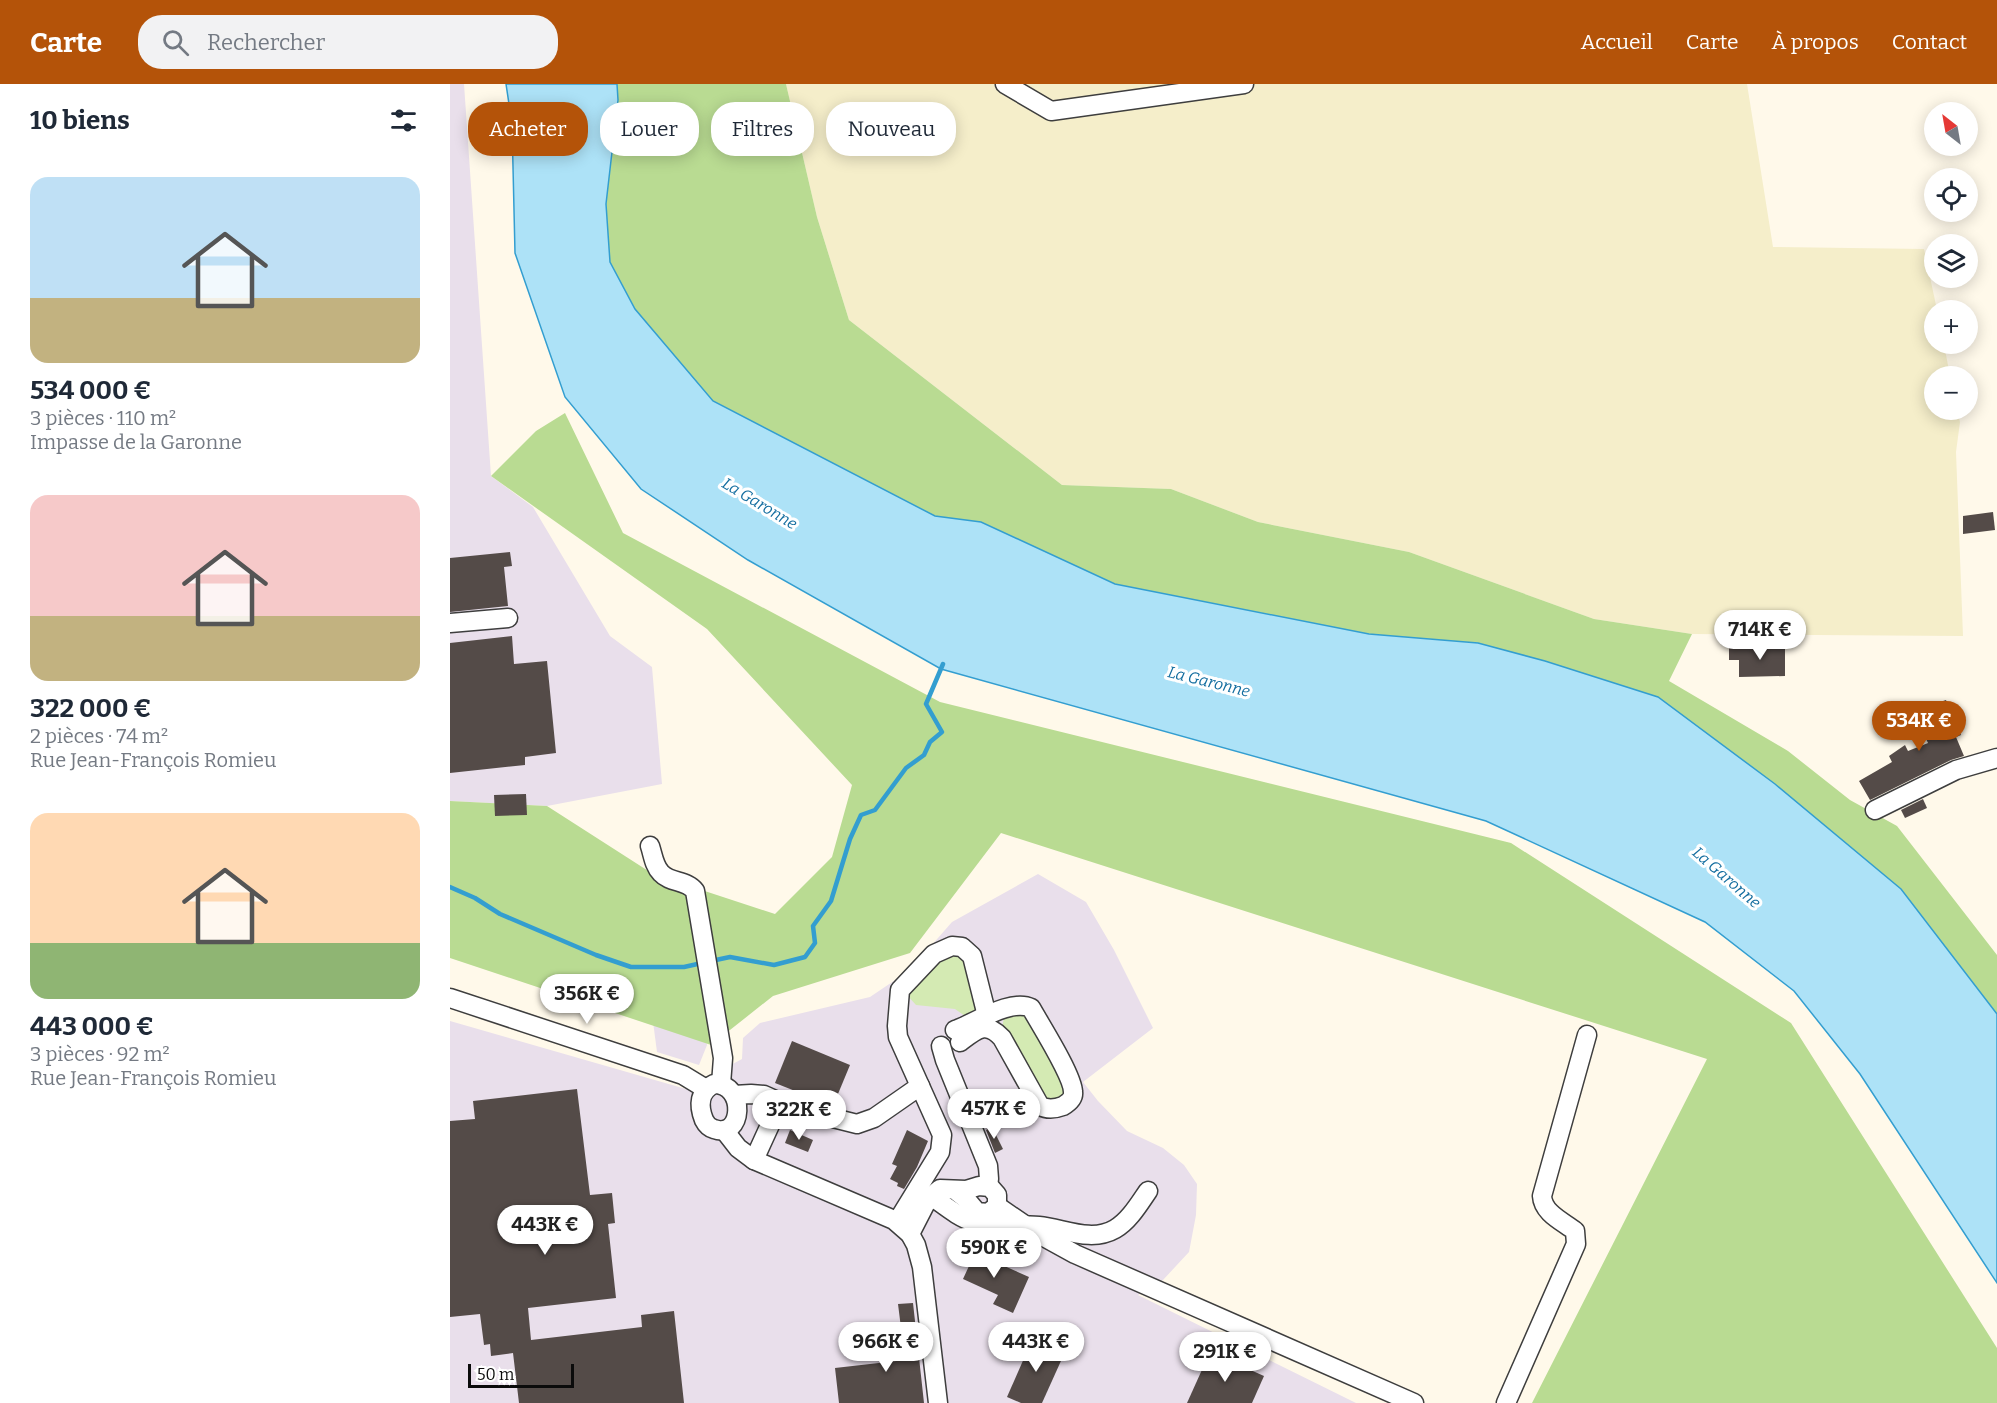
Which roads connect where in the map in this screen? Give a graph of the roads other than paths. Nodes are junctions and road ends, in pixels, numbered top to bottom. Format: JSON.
{"nodes":[{"id":1,"x":1005,"y":84,"type":"edge"},
{"id":2,"x":1244,"y":84,"type":"edge"},
{"id":3,"x":508,"y":618,"type":"dead end"},
{"id":4,"x":450,"y":623,"type":"edge"},
{"id":5,"x":1997,"y":758,"type":"edge"},
{"id":6,"x":1875,"y":810,"type":"dead end"},
{"id":7,"x":650,"y":846,"type":"dead end"},
{"id":8,"x":450,"y":998,"type":"edge"},
{"id":9,"x":987,"y":1016,"type":"junction"},
{"id":10,"x":1587,"y":1035,"type":"dead end"},
{"id":11,"x":953,"y":1042,"type":"junction"},
{"id":12,"x":920,"y":1086,"type":"junction"},
{"id":13,"x":720,"y":1090,"type":"junction"},
{"id":14,"x":770,"y":1125,"type":"dead end"},
{"id":15,"x":724,"y":1130,"type":"junction"},
{"id":16,"x":754,"y":1160,"type":"junction"},
{"id":17,"x":987,"y":1186,"type":"junction"},
{"id":18,"x":956,"y":1191,"type":"junction"},
{"id":19,"x":1148,"y":1191,"type":"dead end"},
{"id":20,"x":931,"y":1196,"type":"junction"},
{"id":21,"x":997,"y":1206,"type":"junction"},
{"id":22,"x":1024,"y":1225,"type":"junction"},
{"id":23,"x":904,"y":1228,"type":"junction"},
{"id":24,"x":938,"y":1403,"type":"edge"},
{"id":25,"x":1414,"y":1403,"type":"edge"},
{"id":26,"x":1506,"y":1403,"type":"edge"}],
"edges":[{"from":1,"to":2,"type":"street"},
{"from":3,"to":4,"type":"street"},
{"from":5,"to":6,"type":"street"},
{"from":7,"to":13,"type":"street"},
{"from":8,"to":13,"type":"street"},
{"from":9,"to":11,"type":"street"},
{"from":9,"to":11,"type":"street"},
{"from":9,"to":12,"type":"street"},
{"from":10,"to":26,"type":"street"},
{"from":11,"to":17,"type":"street"},
{"from":12,"to":13,"type":"street"},
{"from":12,"to":23,"type":"street"},
{"from":13,"to":15,"type":"street"},
{"from":13,"to":15,"type":"street"},
{"from":14,"to":16,"type":"street"},
{"from":15,"to":16,"type":"street"},
{"from":16,"to":23,"type":"street"},
{"from":17,"to":18,"type":"street"},
{"from":17,"to":21,"type":"street"},
{"from":18,"to":20,"type":"street"},
{"from":18,"to":21,"type":"street"},
{"from":19,"to":22,"type":"street"},
{"from":20,"to":22,"type":"street"},
{"from":20,"to":23,"type":"street"},
{"from":21,"to":22,"type":"street"},
{"from":22,"to":25,"type":"street"},
{"from":23,"to":24,"type":"street"}]}
